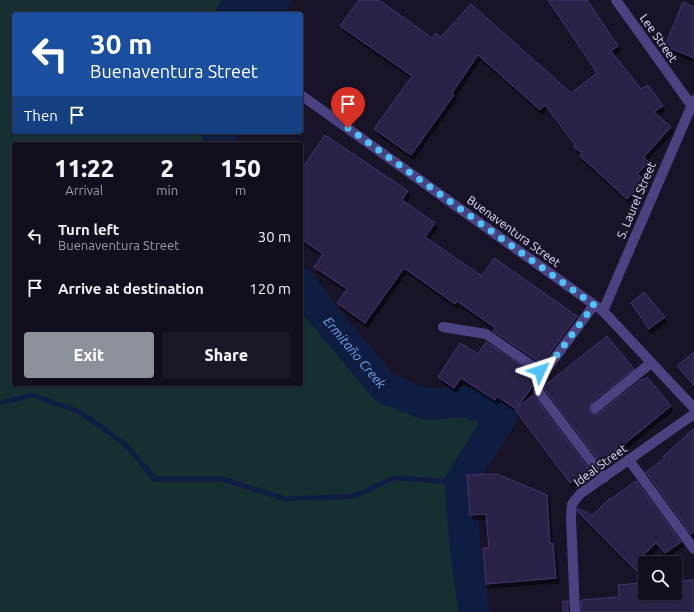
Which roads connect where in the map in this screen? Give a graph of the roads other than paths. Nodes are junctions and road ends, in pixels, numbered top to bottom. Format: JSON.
{"nodes":[{"id":1,"x":616,"y":0,"type":"edge"},
{"id":2,"x":303,"y":96,"type":"edge"},
{"id":3,"x":693,"y":105,"type":"edge"},
{"id":4,"x":594,"y":305,"type":"junction"},
{"id":5,"x":603,"y":311,"type":"junction"},
{"id":6,"x":443,"y":327,"type":"dead end"},
{"id":7,"x":651,"y":363,"type":"junction"},
{"id":8,"x":538,"y":391,"type":"dead end"},
{"id":9,"x":595,"y":408,"type":"dead end"},
{"id":10,"x":694,"y":408,"type":"edge"},
{"id":11,"x":694,"y":414,"type":"edge"},
{"id":12,"x":629,"y":460,"type":"junction"},
{"id":13,"x":604,"y":478,"type":"junction"},
{"id":14,"x":694,"y":549,"type":"edge"},
{"id":15,"x":575,"y":612,"type":"edge"}],
"edges":[{"from":1,"to":3,"type":"street","name":"Lee Street"},
{"from":2,"to":4,"type":"street","name":"Buenaventura Street"},
{"from":3,"to":5,"type":"street","name":"S. Laurel Street"},
{"from":4,"to":5,"type":"street","name":"Buenaventura Street"},
{"from":4,"to":6,"type":"street"},
{"from":5,"to":7,"type":"street","name":"Buenaventura Street"},
{"from":7,"to":9,"type":"street"},
{"from":7,"to":10,"type":"street","name":"Buenaventura Street"},
{"from":8,"to":13,"type":"street"},
{"from":11,"to":12,"type":"street","name":"Ideal Street"},
{"from":12,"to":13,"type":"street","name":"Ideal Street"},
{"from":12,"to":14,"type":"street"},
{"from":13,"to":15,"type":"street","name":"Ideal Street"}]}
